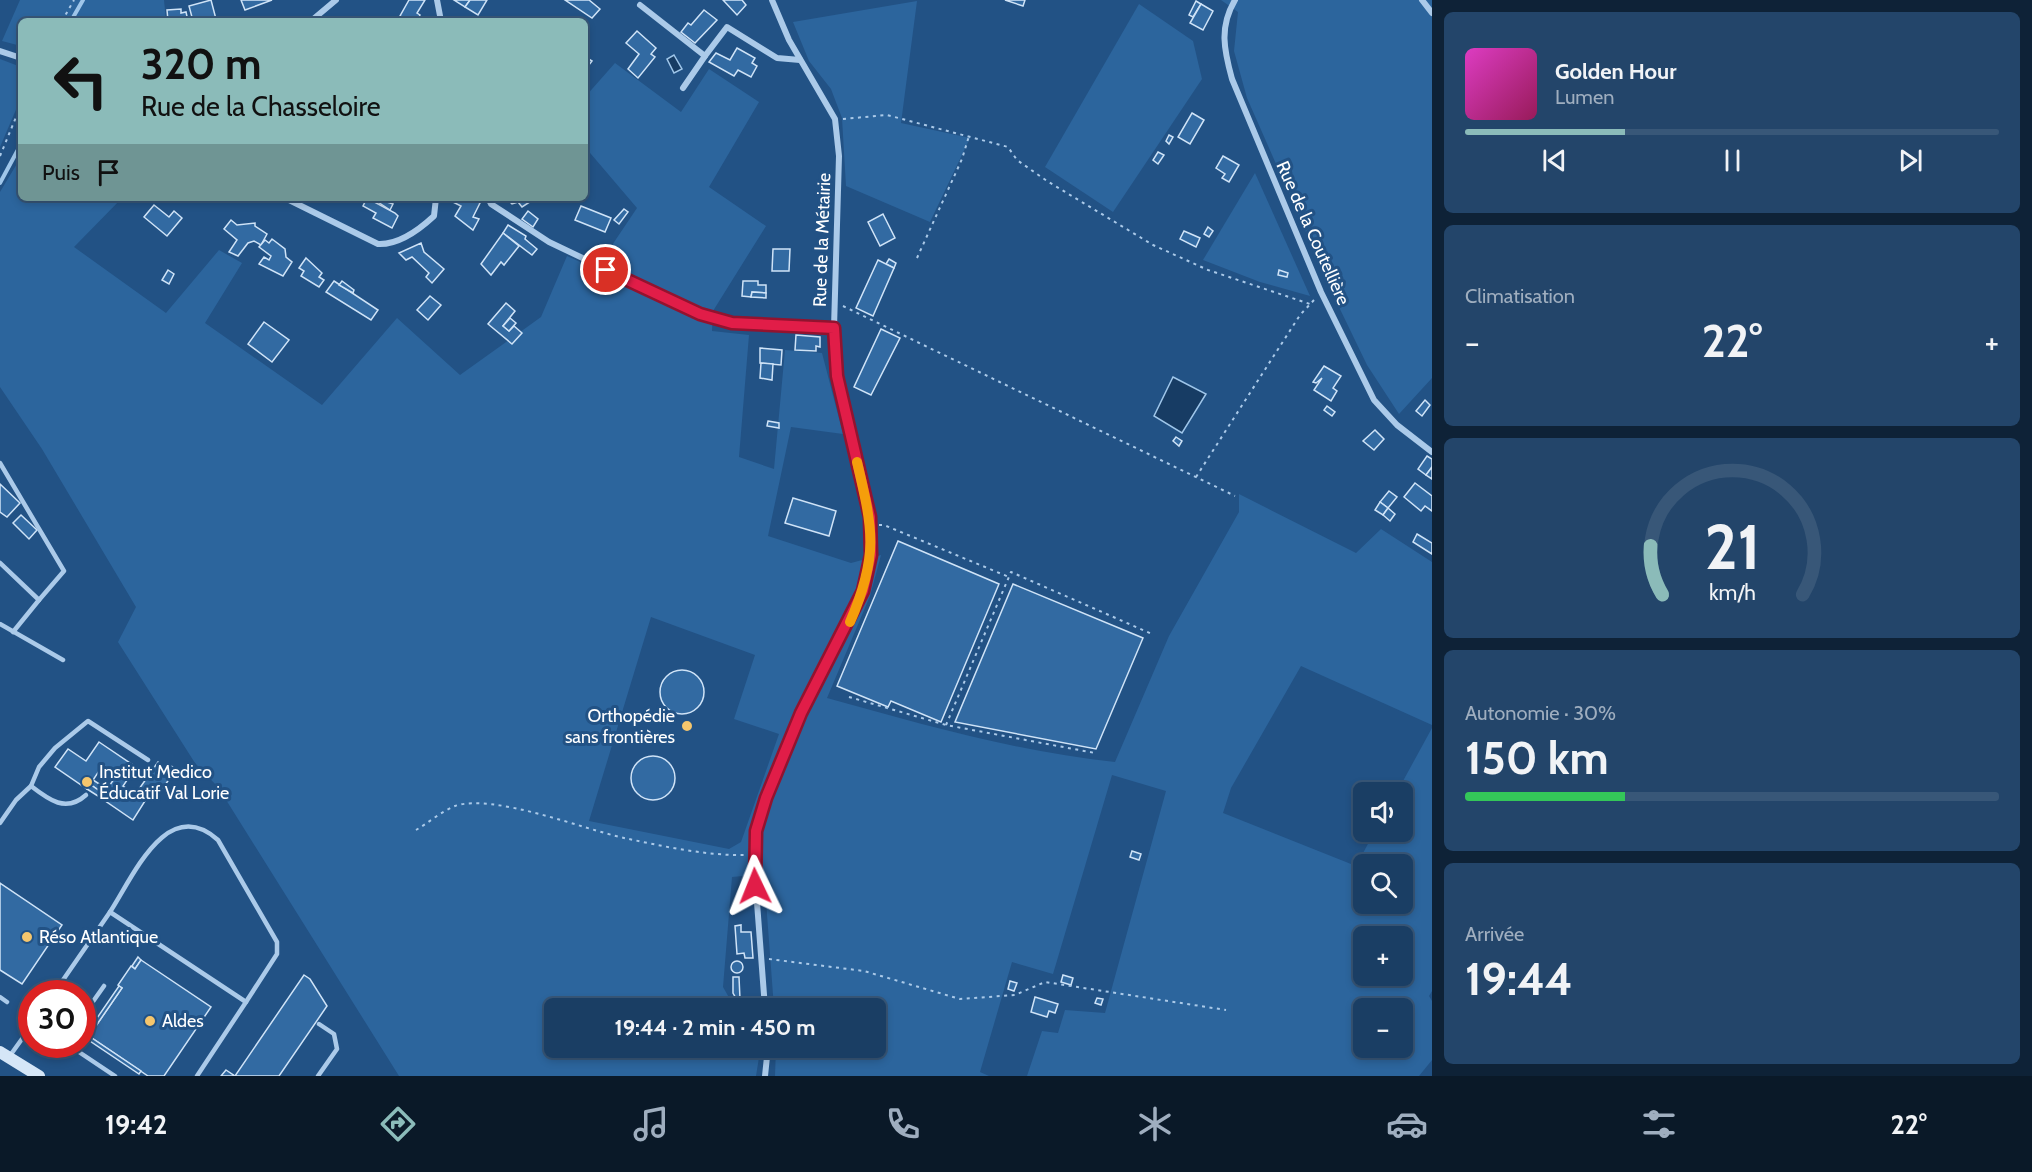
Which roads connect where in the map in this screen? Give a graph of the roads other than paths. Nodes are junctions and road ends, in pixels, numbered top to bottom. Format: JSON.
{"nodes":[{"id":1,"x":336,"y":0,"type":"edge"},
{"id":2,"x":437,"y":0,"type":"edge"},
{"id":3,"x":772,"y":0,"type":"edge"},
{"id":4,"x":1235,"y":0,"type":"edge"},
{"id":5,"x":1422,"y":0,"type":"edge"},
{"id":6,"x":640,"y":5,"type":"dead end"},
{"id":7,"x":1432,"y":13,"type":"edge"},
{"id":8,"x":315,"y":18,"type":"edge"},
{"id":9,"x":440,"y":18,"type":"edge"},
{"id":10,"x":0,"y":51,"type":"edge"},
{"id":11,"x":705,"y":56,"type":"junction"},
{"id":12,"x":18,"y":57,"type":"edge"},
{"id":13,"x":800,"y":60,"type":"junction"},
{"id":14,"x":683,"y":88,"type":"dead end"},
{"id":15,"x":291,"y":201,"type":"edge"},
{"id":16,"x":436,"y":201,"type":"edge"},
{"id":17,"x":490,"y":201,"type":"edge"},
{"id":18,"x":834,"y":328,"type":"junction"},
{"id":19,"x":1432,"y":452,"type":"edge"},
{"id":20,"x":0,"y":463,"type":"edge"},
{"id":21,"x":0,"y":563,"type":"edge"},
{"id":22,"x":39,"y":600,"type":"junction"},
{"id":23,"x":0,"y":624,"type":"edge"},
{"id":24,"x":14,"y":632,"type":"junction"},
{"id":25,"x":63,"y":660,"type":"dead end"},
{"id":26,"x":148,"y":760,"type":"dead end"},
{"id":27,"x":31,"y":786,"type":"junction"},
{"id":28,"x":86,"y":795,"type":"dead end"},
{"id":29,"x":0,"y":823,"type":"edge"},
{"id":30,"x":110,"y":912,"type":"junction"},
{"id":31,"x":63,"y":980,"type":"edge"},
{"id":32,"x":104,"y":986,"type":"dead end"},
{"id":33,"x":96,"y":997,"type":"edge"},
{"id":34,"x":0,"y":998,"type":"edge"},
{"id":35,"x":764,"y":998,"type":"edge"},
{"id":36,"x":8,"y":1002,"type":"dead end"},
{"id":37,"x":246,"y":1002,"type":"junction"},
{"id":38,"x":319,"y":1024,"type":"dead end"},
{"id":39,"x":18,"y":1040,"type":"edge"},
{"id":40,"x":4,"y":1055,"type":"edge"},
{"id":41,"x":88,"y":1058,"type":"edge"},
{"id":42,"x":767,"y":1058,"type":"edge"},
{"id":43,"x":39,"y":1076,"type":"edge"},
{"id":44,"x":115,"y":1076,"type":"edge"},
{"id":45,"x":197,"y":1076,"type":"edge"},
{"id":46,"x":318,"y":1076,"type":"edge"},
{"id":47,"x":765,"y":1076,"type":"edge"}],
"edges":[{"from":1,"to":8,"type":"street"},
{"from":2,"to":9,"type":"street"},
{"from":3,"to":13,"type":"street","name":"Rue de la Métairie"},
{"from":4,"to":19,"type":"street","name":"Rue de la Coutellière"},
{"from":5,"to":7,"type":"street"},
{"from":6,"to":11,"type":"street"},
{"from":10,"to":12,"type":"street"},
{"from":11,"to":13,"type":"street"},
{"from":11,"to":14,"type":"street"},
{"from":13,"to":18,"type":"street","name":"Rue de la Métairie"},
{"from":15,"to":16,"type":"street"},
{"from":17,"to":18,"type":"street"},
{"from":18,"to":35,"type":"street","name":"Rue de la Métairie"},
{"from":20,"to":22,"type":"lane"},
{"from":21,"to":22,"type":"lane"},
{"from":22,"to":24,"type":"lane"},
{"from":23,"to":24,"type":"lane"},
{"from":24,"to":25,"type":"lane"},
{"from":26,"to":27,"type":"lane"},
{"from":27,"to":28,"type":"lane"},
{"from":27,"to":29,"type":"lane"},
{"from":30,"to":31,"type":"lane"},
{"from":30,"to":37,"type":"lane"},
{"from":30,"to":37,"type":"lane"},
{"from":32,"to":33,"type":"lane"},
{"from":34,"to":36,"type":"lane"},
{"from":37,"to":45,"type":"lane"},
{"from":38,"to":46,"type":"lane"},
{"from":39,"to":40,"type":"lane"},
{"from":40,"to":43,"type":"street"},
{"from":41,"to":44,"type":"lane"},
{"from":42,"to":47,"type":"street"}]}
